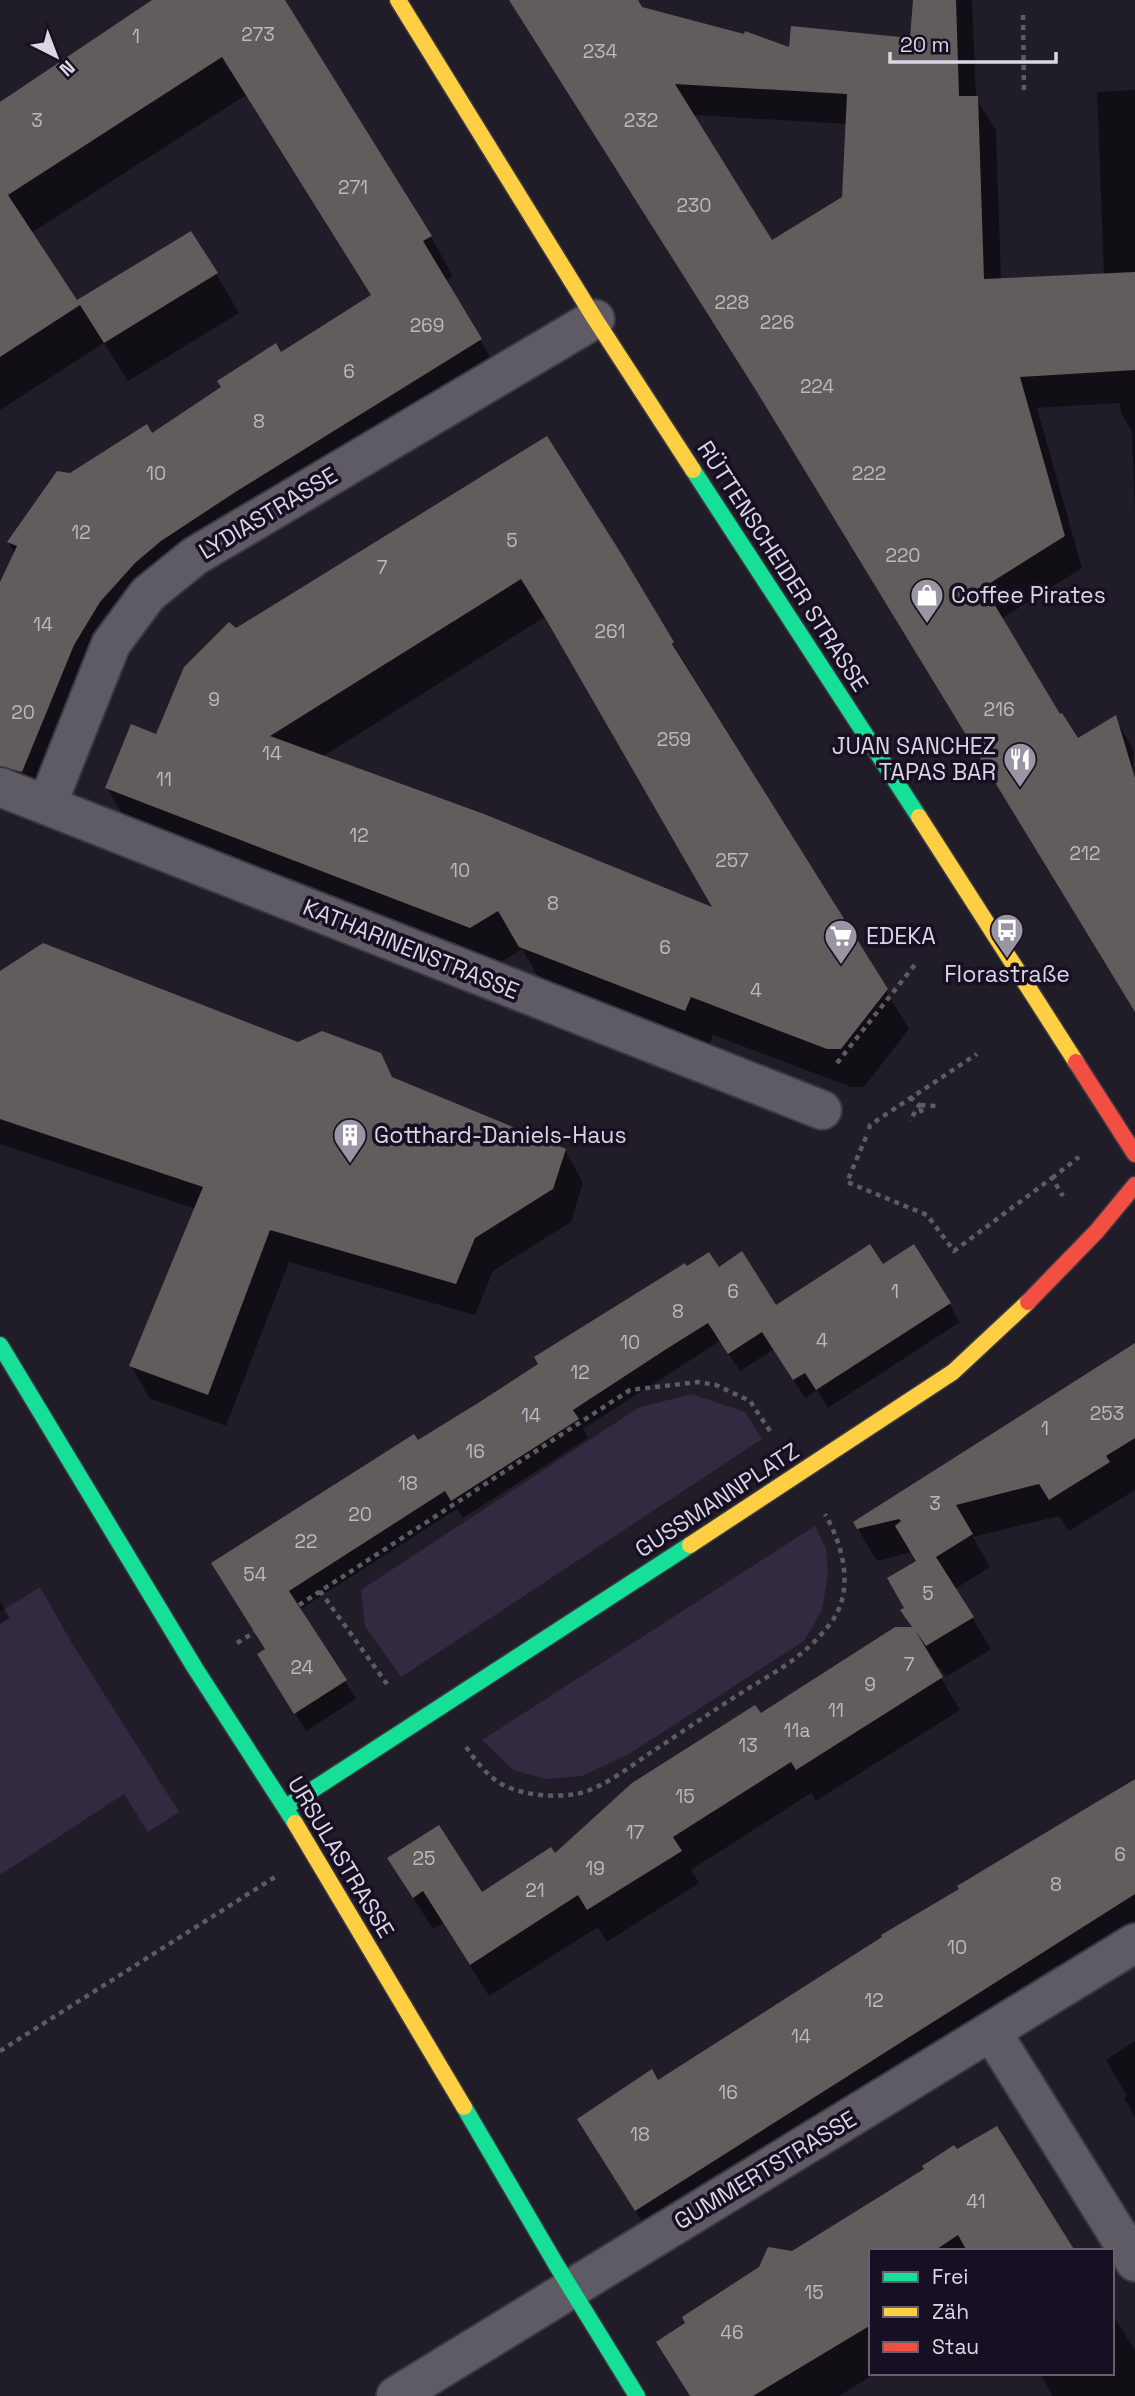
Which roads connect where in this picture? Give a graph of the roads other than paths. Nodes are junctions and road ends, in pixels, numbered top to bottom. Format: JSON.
{"nodes":[{"id":1,"x":398,"y":0,"type":"edge"},
{"id":2,"x":595,"y":320,"type":"junction"},
{"id":3,"x":0,"y":787,"type":"edge"},
{"id":4,"x":47,"y":806,"type":"junction"},
{"id":5,"x":822,"y":1110,"type":"road end"},
{"id":6,"x":1135,"y":1154,"type":"edge"},
{"id":7,"x":1135,"y":1185,"type":"edge"},
{"id":8,"x":0,"y":1345,"type":"edge"},
{"id":9,"x":286,"y":1807,"type":"junction"},
{"id":10,"x":1135,"y":1943,"type":"edge"},
{"id":11,"x":992,"y":2031,"type":"junction"},
{"id":12,"x":1135,"y":2262,"type":"edge"},
{"id":13,"x":571,"y":2289,"type":"junction"},
{"id":14,"x":396,"y":2396,"type":"edge"},
{"id":15,"x":637,"y":2396,"type":"edge"}],
"edges":[{"from":1,"to":2,"type":"street","name":"RÜTTENSCHEIDER STRASSE"},
{"from":2,"to":4,"type":"street","name":"LYDIASTRASSE"},
{"from":2,"to":6,"type":"street","name":"RÜTTENSCHEIDER STRASSE"},
{"from":3,"to":4,"type":"street","name":"KATHARINENSTRASSE"},
{"from":4,"to":5,"type":"street","name":"KATHARINENSTRASSE"},
{"from":7,"to":9,"type":"street","name":"GUSSMANNPLATZ"},
{"from":8,"to":9,"type":"street","name":"URSULASTRASSE"},
{"from":9,"to":13,"type":"street","name":"URSULASTRASSE"},
{"from":10,"to":11,"type":"street","name":"GUMMERTSTRASSE"},
{"from":11,"to":12,"type":"street"},
{"from":11,"to":13,"type":"street","name":"GUMMERTSTRASSE"},
{"from":13,"to":14,"type":"street","name":"GUMMERTSTRASSE"},
{"from":13,"to":15,"type":"street","name":"URSULASTRASSE"}]}
